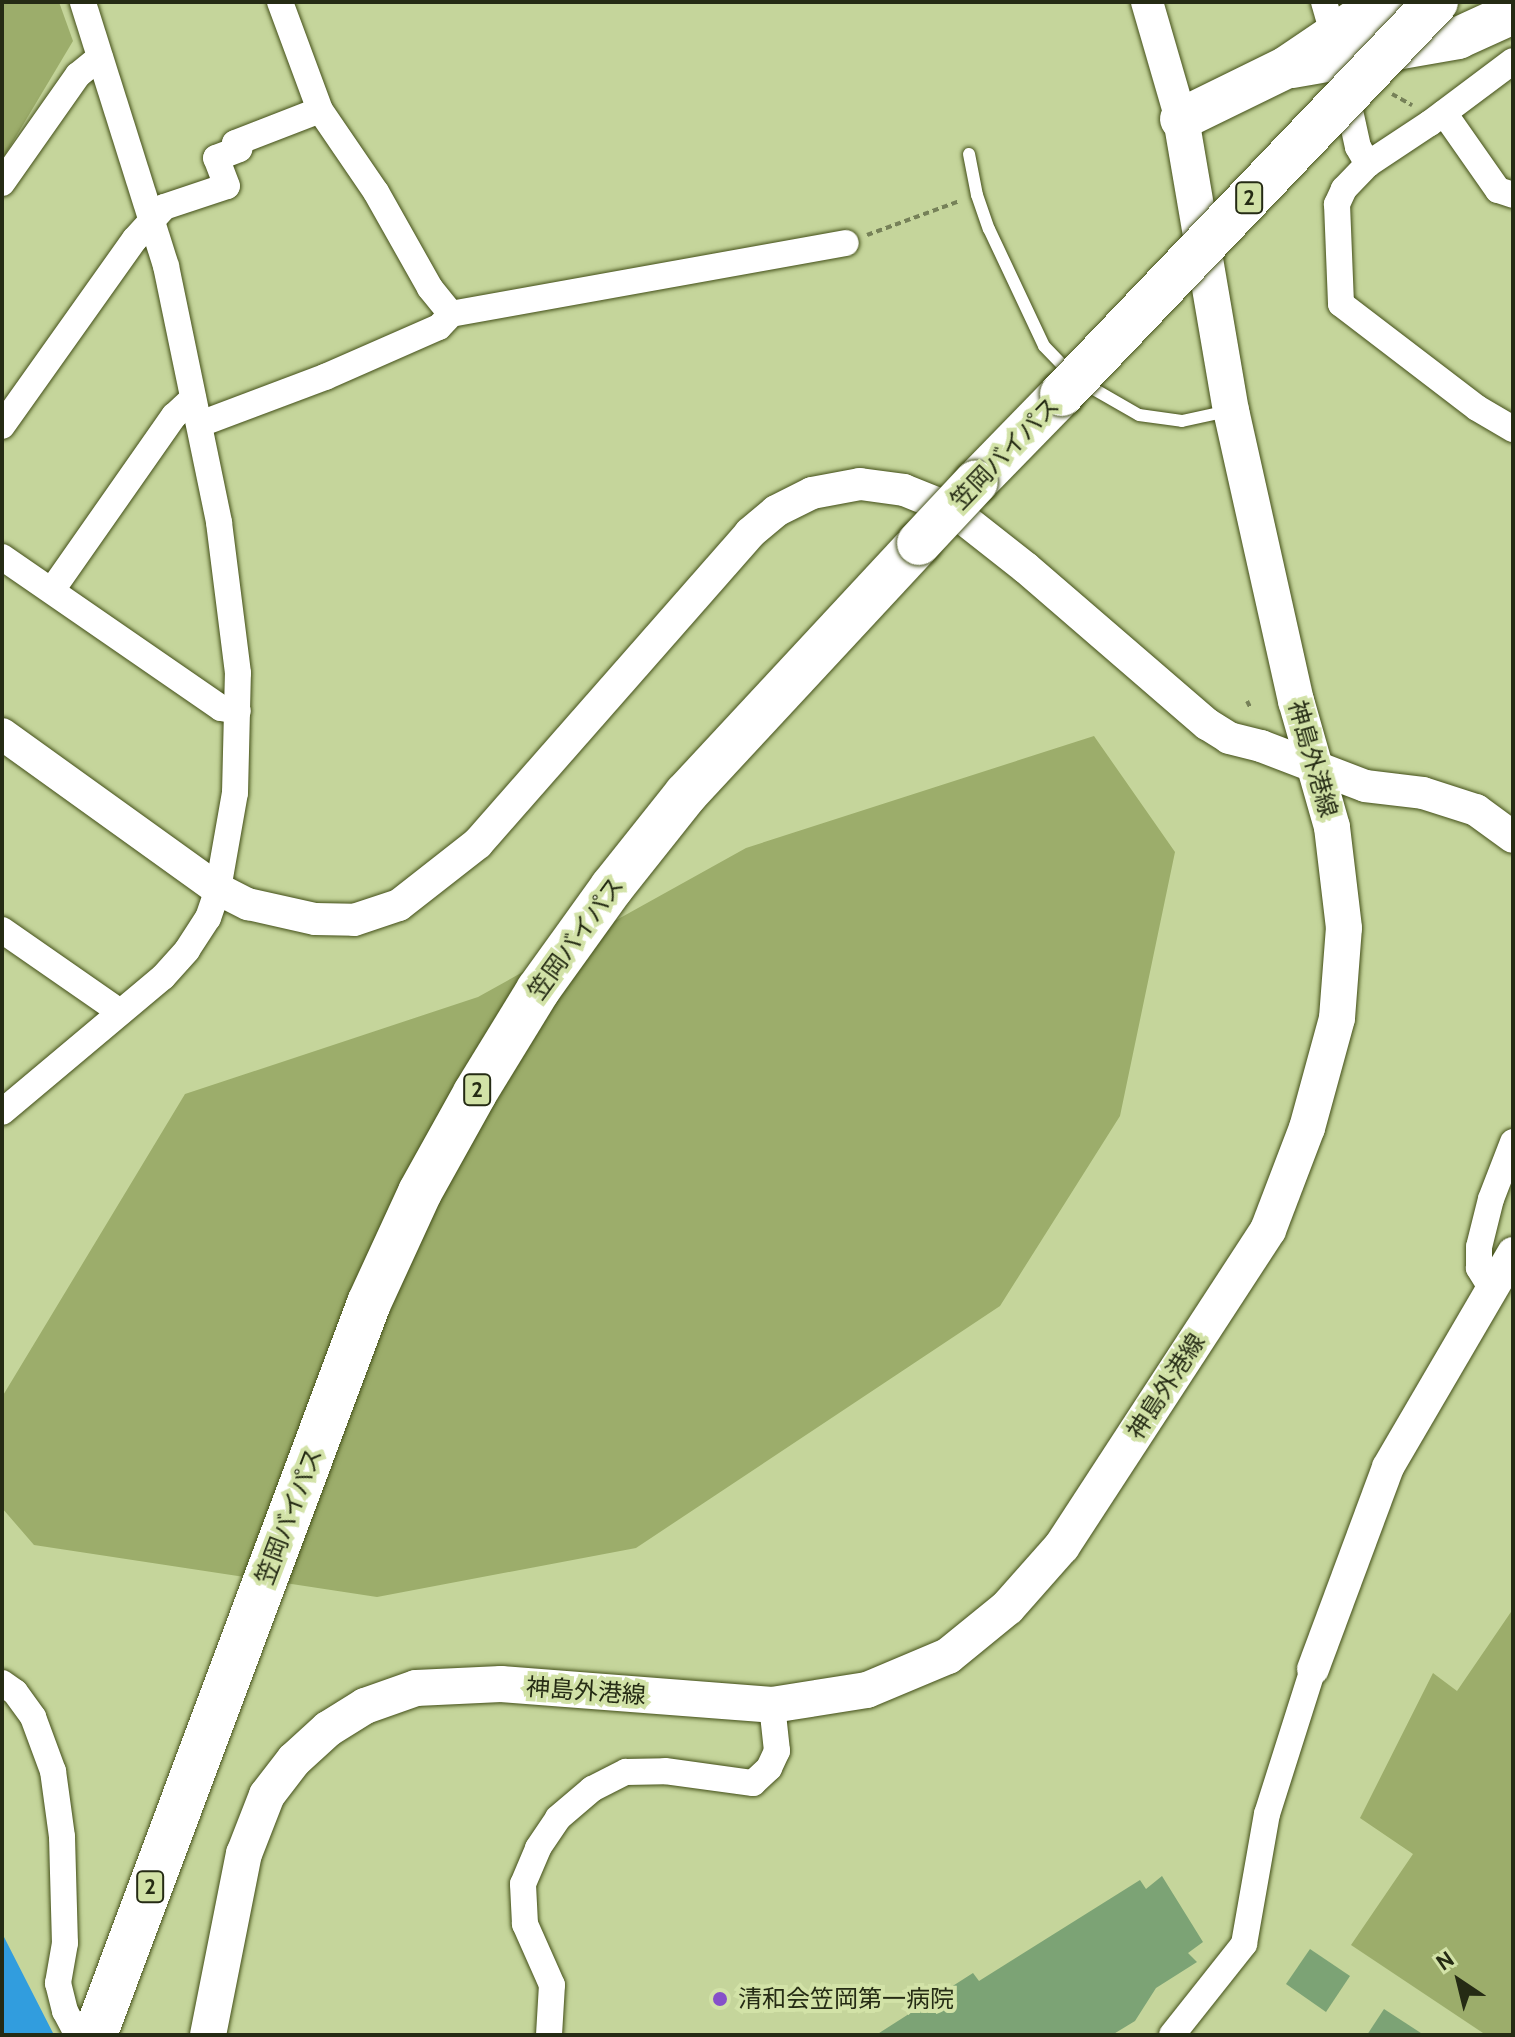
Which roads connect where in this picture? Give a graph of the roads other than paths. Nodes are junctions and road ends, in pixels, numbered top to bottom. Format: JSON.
{"nodes":[{"id":1,"x":83,"y":2,"type":"edge"},
{"id":2,"x":280,"y":2,"type":"edge"},
{"id":3,"x":1147,"y":2,"type":"edge"},
{"id":4,"x":1383,"y":2,"type":"edge"},
{"id":5,"x":1436,"y":2,"type":"edge"},
{"id":6,"x":1513,"y":13,"type":"edge"},
{"id":7,"x":1332,"y":32,"type":"edge"},
{"id":8,"x":100,"y":57,"type":"junction"},
{"id":9,"x":1513,"y":61,"type":"edge"},
{"id":10,"x":320,"y":110,"type":"junction"},
{"id":11,"x":1437,"y":118,"type":"junction"},
{"id":12,"x":1181,"y":119,"type":"junction"},
{"id":13,"x":969,"y":154,"type":"dead end"},
{"id":14,"x":1368,"y":164,"type":"junction"},
{"id":15,"x":2,"y":183,"type":"edge"},
{"id":16,"x":1513,"y":195,"type":"edge"},
{"id":17,"x":152,"y":221,"type":"junction"},
{"id":18,"x":846,"y":243,"type":"road end"},
{"id":19,"x":451,"y":314,"type":"junction"},
{"id":20,"x":193,"y":398,"type":"junction"},
{"id":21,"x":1231,"y":411,"type":"junction"},
{"id":22,"x":200,"y":424,"type":"junction"},
{"id":23,"x":2,"y":426,"type":"edge"},
{"id":24,"x":1513,"y":429,"type":"edge"},
{"id":25,"x":2,"y":557,"type":"edge"},
{"id":26,"x":52,"y":590,"type":"junction"},
{"id":27,"x":238,"y":711,"type":"junction"},
{"id":28,"x":2,"y":734,"type":"edge"},
{"id":29,"x":1313,"y":765,"type":"junction"},
{"id":30,"x":1513,"y":837,"type":"edge"},
{"id":31,"x":218,"y":889,"type":"junction"},
{"id":32,"x":2,"y":930,"type":"edge"},
{"id":33,"x":120,"y":1012,"type":"junction"},
{"id":34,"x":3,"y":1109,"type":"edge"},
{"id":35,"x":1513,"y":1142,"type":"edge"},
{"id":36,"x":1513,"y":1253,"type":"edge"},
{"id":37,"x":1492,"y":1289,"type":"junction"},
{"id":38,"x":1313,"y":1669,"type":"joint"},
{"id":39,"x":2,"y":1683,"type":"edge"},
{"id":40,"x":772,"y":1705,"type":"junction"},
{"id":41,"x":78,"y":2035,"type":"edge"},
{"id":42,"x":95,"y":2035,"type":"edge"},
{"id":43,"x":208,"y":2035,"type":"edge"},
{"id":44,"x":549,"y":2035,"type":"edge"},
{"id":45,"x":1172,"y":2035,"type":"edge"}],
"edges":[{"from":1,"to":8,"type":"street"},
{"from":2,"to":10,"type":"street"},
{"from":3,"to":12,"type":"street"},
{"from":4,"to":7,"type":"highway"},
{"from":5,"to":42,"type":"highway","name":"笠岡バイパス","number":"2","bridge":true},
{"from":6,"to":7,"type":"highway"},
{"from":7,"to":12,"type":"highway"},
{"from":7,"to":14,"type":"street"},
{"from":8,"to":15,"type":"street"},
{"from":8,"to":17,"type":"street"},
{"from":9,"to":11,"type":"street"},
{"from":10,"to":17,"type":"street"},
{"from":10,"to":19,"type":"street"},
{"from":11,"to":14,"type":"street"},
{"from":11,"to":16,"type":"street"},
{"from":12,"to":21,"type":"main road","name":"神島外港線"},
{"from":13,"to":21,"type":"lane"},
{"from":14,"to":24,"type":"street"},
{"from":17,"to":20,"type":"street"},
{"from":17,"to":23,"type":"street"},
{"from":18,"to":19,"type":"street"},
{"from":19,"to":22,"type":"street"},
{"from":20,"to":22,"type":"street"},
{"from":20,"to":26,"type":"street"},
{"from":21,"to":29,"type":"main road","name":"神島外港線"},
{"from":22,"to":27,"type":"street"},
{"from":25,"to":26,"type":"street"},
{"from":26,"to":27,"type":"street"},
{"from":27,"to":31,"type":"street"},
{"from":28,"to":31,"type":"street"},
{"from":29,"to":30,"type":"street"},
{"from":29,"to":31,"type":"street"},
{"from":29,"to":40,"type":"main road","name":"神島外港線"},
{"from":31,"to":33,"type":"street"},
{"from":32,"to":33,"type":"street"},
{"from":33,"to":34,"type":"street"},
{"from":35,"to":37,"type":"street"},
{"from":36,"to":37,"type":"street"},
{"from":37,"to":38,"type":"street"},
{"from":38,"to":45,"type":"street"},
{"from":39,"to":41,"type":"street"},
{"from":40,"to":43,"type":"main road","name":"神島外港線"},
{"from":40,"to":44,"type":"street"}]}
